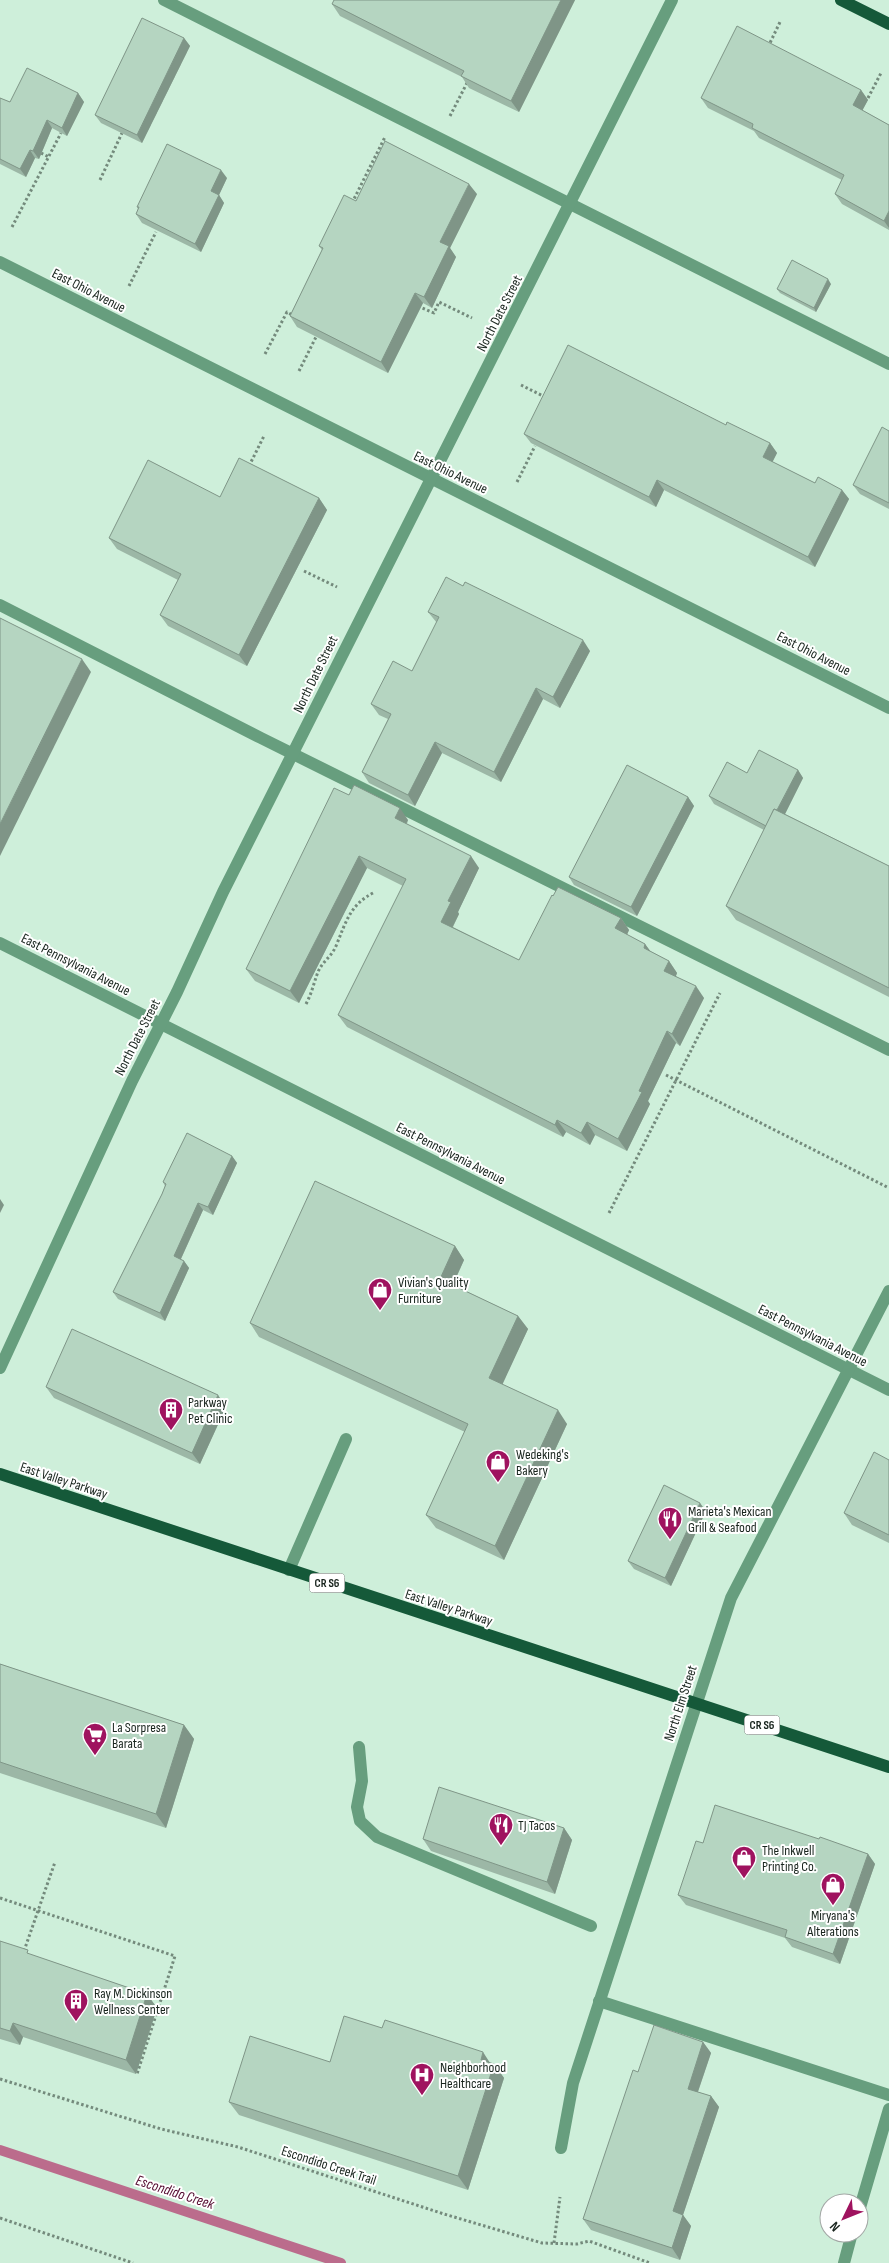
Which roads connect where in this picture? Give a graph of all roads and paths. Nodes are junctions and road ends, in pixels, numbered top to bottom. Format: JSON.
{"nodes":[{"id":1,"x":164,"y":0,"type":"edge"},
{"id":2,"x":672,"y":0,"type":"edge"},
{"id":3,"x":841,"y":0,"type":"edge"},
{"id":4,"x":781,"y":20,"type":"dead end"},
{"id":5,"x":889,"y":24,"type":"edge"},
{"id":6,"x":767,"y":48,"type":"edge"},
{"id":7,"x":881,"y":73,"type":"dead end"},
{"id":8,"x":469,"y":78,"type":"edge"},
{"id":9,"x":868,"y":98,"type":"dead end"},
{"id":10,"x":396,"y":117,"type":"junction"},
{"id":11,"x":61,"y":133,"type":"edge"},
{"id":12,"x":122,"y":133,"type":"edge"},
{"id":13,"x":439,"y":138,"type":"junction"},
{"id":14,"x":41,"y":153,"type":"edge"},
{"id":15,"x":49,"y":157,"type":"junction"},
{"id":16,"x":100,"y":180,"type":"dead end"},
{"id":17,"x":571,"y":204,"type":"junction"},
{"id":18,"x":351,"y":206,"type":"edge"},
{"id":19,"x":12,"y":227,"type":"dead end"},
{"id":20,"x":156,"y":232,"type":"edge"},
{"id":21,"x":0,"y":262,"type":"edge"},
{"id":22,"x":129,"y":286,"type":"dead end"},
{"id":23,"x":417,"y":305,"type":"edge"},
{"id":24,"x":300,"y":308,"type":"edge"},
{"id":25,"x":472,"y":318,"type":"dead end"},
{"id":26,"x":316,"y":337,"type":"edge"},
{"id":27,"x":265,"y":354,"type":"dead end"},
{"id":28,"x":889,"y":364,"type":"edge"},
{"id":29,"x":299,"y":371,"type":"dead end"},
{"id":30,"x":521,"y":386,"type":"dead end"},
{"id":31,"x":553,"y":400,"type":"edge"},
{"id":32,"x":264,"y":436,"type":"dead end"},
{"id":33,"x":535,"y":446,"type":"edge"},
{"id":34,"x":249,"y":466,"type":"edge"},
{"id":35,"x":431,"y":478,"type":"junction"},
{"id":36,"x":517,"y":482,"type":"dead end"},
{"id":37,"x":304,"y":571,"type":"dead end"},
{"id":38,"x":337,"y":587,"type":"dead end"},
{"id":39,"x":0,"y":604,"type":"edge"},
{"id":40,"x":889,"y":708,"type":"edge"},
{"id":41,"x":293,"y":754,"type":"junction"},
{"id":42,"x":375,"y":892,"type":"dead end"},
{"id":43,"x":0,"y":943,"type":"edge"},
{"id":44,"x":731,"y":970,"type":"junction"},
{"id":45,"x":306,"y":1004,"type":"dead end"},
{"id":46,"x":161,"y":1024,"type":"junction"},
{"id":47,"x":889,"y":1050,"type":"edge"},
{"id":48,"x":666,"y":1075,"type":"dead end"},
{"id":49,"x":676,"y":1080,"type":"junction"},
{"id":50,"x":889,"y":1188,"type":"edge"},
{"id":51,"x":609,"y":1214,"type":"dead end"},
{"id":52,"x":889,"y":1291,"type":"edge"},
{"id":53,"x":0,"y":1368,"type":"edge"},
{"id":54,"x":849,"y":1369,"type":"junction"},
{"id":55,"x":889,"y":1390,"type":"edge"},
{"id":56,"x":346,"y":1439,"type":"dead end"},
{"id":57,"x":0,"y":1474,"type":"edge"},
{"id":58,"x":289,"y":1570,"type":"junction"},
{"id":59,"x":695,"y":1704,"type":"junction"},
{"id":60,"x":359,"y":1747,"type":"dead end"},
{"id":61,"x":889,"y":1767,"type":"edge"},
{"id":62,"x":55,"y":1862,"type":"dead end"},
{"id":63,"x":0,"y":1898,"type":"edge"},
{"id":64,"x":38,"y":1910,"type":"junction"},
{"id":65,"x":591,"y":1926,"type":"dead end"},
{"id":66,"x":22,"y":1959,"type":"edge"},
{"id":67,"x":599,"y":2001,"type":"junction"},
{"id":68,"x":137,"y":2074,"type":"dead end"},
{"id":69,"x":0,"y":2079,"type":"edge"},
{"id":70,"x":889,"y":2096,"type":"edge"},
{"id":71,"x":889,"y":2109,"type":"edge"},
{"id":72,"x":562,"y":2148,"type":"dead end"},
{"id":73,"x":864,"y":2193,"type":"edge"},
{"id":74,"x":560,"y":2197,"type":"dead end"},
{"id":75,"x":0,"y":2218,"type":"edge"},
{"id":76,"x":554,"y":2243,"type":"junction"},
{"id":77,"x":849,"y":2243,"type":"edge"},
{"id":78,"x":133,"y":2263,"type":"edge"},
{"id":79,"x":650,"y":2263,"type":"edge"},
{"id":80,"x":844,"y":2263,"type":"edge"}],
"edges":[{"from":1,"to":10,"type":"street"},
{"from":2,"to":17,"type":"street","name":"North Date Street"},
{"from":3,"to":5,"type":"main road"},
{"from":4,"to":6,"type":"path"},
{"from":7,"to":9,"type":"path"},
{"from":8,"to":13,"type":"path"},
{"from":10,"to":13,"type":"street"},
{"from":10,"to":18,"type":"path"},
{"from":11,"to":15,"type":"path"},
{"from":12,"to":16,"type":"path"},
{"from":13,"to":17,"type":"street"},
{"from":14,"to":15,"type":"path"},
{"from":15,"to":19,"type":"path"},
{"from":17,"to":28,"type":"street"},
{"from":17,"to":35,"type":"street","name":"North Date Street"},
{"from":20,"to":22,"type":"path"},
{"from":21,"to":35,"type":"street","name":"East Ohio Avenue"},
{"from":23,"to":25,"type":"path"},
{"from":24,"to":27,"type":"path"},
{"from":26,"to":29,"type":"path"},
{"from":30,"to":31,"type":"path"},
{"from":32,"to":34,"type":"path"},
{"from":33,"to":36,"type":"path"},
{"from":35,"to":40,"type":"street","name":"East Ohio Avenue"},
{"from":35,"to":41,"type":"street","name":"North Date Street"},
{"from":37,"to":38,"type":"path"},
{"from":39,"to":41,"type":"street"},
{"from":41,"to":44,"type":"street"},
{"from":41,"to":46,"type":"street","name":"North Date Street"},
{"from":42,"to":45,"type":"path"},
{"from":43,"to":46,"type":"street","name":"East Pennsylvania Avenue"},
{"from":44,"to":47,"type":"street"},
{"from":44,"to":49,"type":"path"},
{"from":46,"to":53,"type":"street","name":"North Date Street"},
{"from":46,"to":54,"type":"street","name":"East Pennsylvania Avenue"},
{"from":48,"to":49,"type":"path"},
{"from":49,"to":50,"type":"path"},
{"from":49,"to":51,"type":"path"},
{"from":52,"to":54,"type":"street","name":"North Elm Street"},
{"from":54,"to":55,"type":"street","name":"East Pennsylvania Avenue"},
{"from":54,"to":59,"type":"street","name":"North Elm Street"},
{"from":56,"to":58,"type":"street"},
{"from":57,"to":58,"type":"main road","name":"East Valley Parkway","number":"CR S6"},
{"from":58,"to":59,"type":"main road","name":"East Valley Parkway","number":"CR S6"},
{"from":59,"to":61,"type":"main road","name":"East Valley Parkway","number":"CR S6"},
{"from":59,"to":67,"type":"street","name":"North Elm Street"},
{"from":60,"to":65,"type":"street"},
{"from":62,"to":64,"type":"path"},
{"from":63,"to":64,"type":"path"},
{"from":64,"to":66,"type":"path"},
{"from":64,"to":68,"type":"path"},
{"from":67,"to":70,"type":"street"},
{"from":67,"to":72,"type":"street","name":"North Elm Street"},
{"from":69,"to":76,"type":"path","name":"Escondido Creek Trail"},
{"from":71,"to":73,"type":"street"},
{"from":74,"to":76,"type":"path"},
{"from":75,"to":78,"type":"path"},
{"from":76,"to":79,"type":"path","name":"Escondido Creek Trail"},
{"from":77,"to":80,"type":"street"}]}
